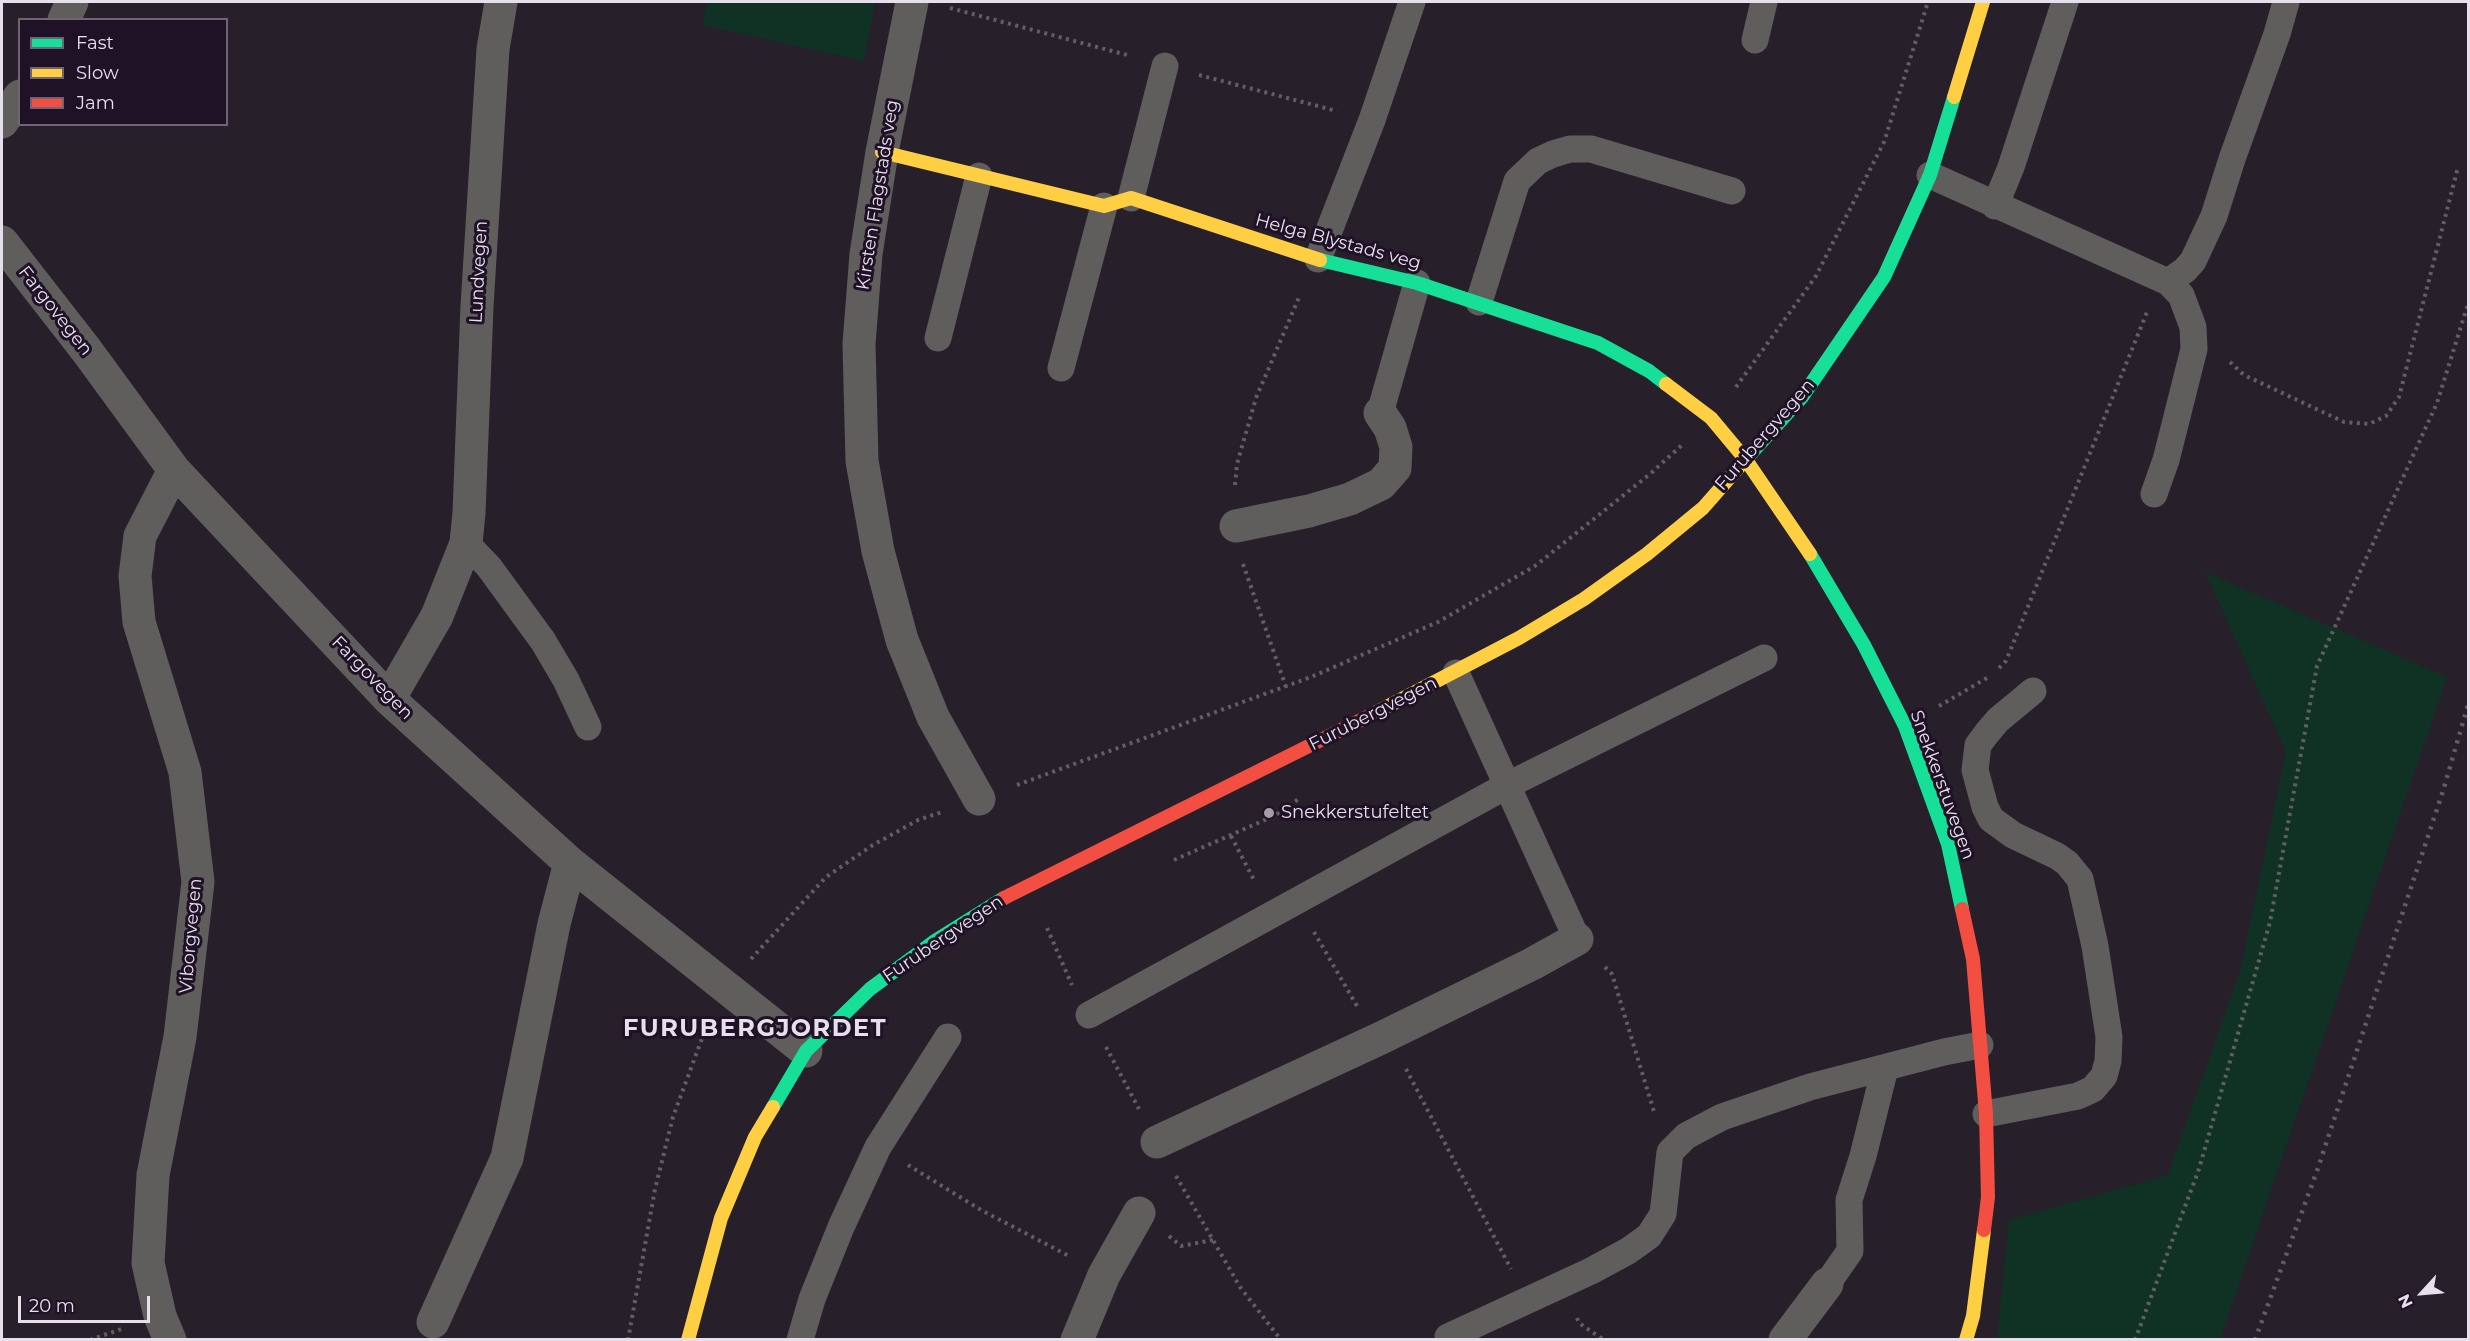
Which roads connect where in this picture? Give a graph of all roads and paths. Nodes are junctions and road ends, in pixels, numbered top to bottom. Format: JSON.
{"nodes":[{"id":1,"x":72,"y":2,"type":"edge"},
{"id":2,"x":501,"y":2,"type":"edge"},
{"id":3,"x":912,"y":2,"type":"edge"},
{"id":4,"x":1412,"y":2,"type":"edge"},
{"id":5,"x":1764,"y":2,"type":"edge"},
{"id":6,"x":1928,"y":2,"type":"edge"},
{"id":7,"x":1983,"y":2,"type":"edge"},
{"id":8,"x":2065,"y":2,"type":"edge"},
{"id":9,"x":2286,"y":2,"type":"edge"},
{"id":10,"x":65,"y":18,"type":"edge"},
{"id":11,"x":1755,"y":40,"type":"dead end"},
{"id":12,"x":1166,"y":66,"type":"dead end"},
{"id":13,"x":18,"y":99,"type":"edge"},
{"id":14,"x":2,"y":122,"type":"edge"},
{"id":15,"x":882,"y":152,"type":"junction"},
{"id":16,"x":2458,"y":167,"type":"dead end"},
{"id":17,"x":1930,"y":175,"type":"junction"},
{"id":18,"x":979,"y":176,"type":"junction"},
{"id":19,"x":1732,"y":191,"type":"dead end"},
{"id":20,"x":1131,"y":198,"type":"junction"},
{"id":21,"x":1104,"y":206,"type":"junction"},
{"id":22,"x":1995,"y":206,"type":"junction"},
{"id":23,"x":2,"y":242,"type":"edge"},
{"id":24,"x":1318,"y":259,"type":"junction"},
{"id":25,"x":2164,"y":281,"type":"junction"},
{"id":26,"x":1417,"y":283,"type":"junction"},
{"id":27,"x":1479,"y":302,"type":"junction"},
{"id":28,"x":2469,"y":304,"type":"edge"},
{"id":29,"x":2193,"y":327,"type":"junction"},
{"id":30,"x":938,"y":338,"type":"dead end"},
{"id":31,"x":1061,"y":368,"type":"dead end"},
{"id":32,"x":1380,"y":412,"type":"joint"},
{"id":33,"x":1711,"y":418,"type":"junction"},
{"id":34,"x":1746,"y":460,"type":"junction"},
{"id":35,"x":174,"y":470,"type":"junction"},
{"id":36,"x":2154,"y":494,"type":"dead end"},
{"id":37,"x":1236,"y":526,"type":"junction"},
{"id":38,"x":466,"y":543,"type":"junction"},
{"id":39,"x":1764,"y":658,"type":"dead end"},
{"id":40,"x":1998,"y":669,"type":"dead end"},
{"id":41,"x":1456,"y":673,"type":"junction"},
{"id":42,"x":1990,"y":676,"type":"dead end"},
{"id":43,"x":1286,"y":687,"type":"junction"},
{"id":44,"x":2033,"y":691,"type":"dead end"},
{"id":45,"x":389,"y":699,"type":"junction"},
{"id":46,"x":1905,"y":726,"type":"junction"},
{"id":47,"x":588,"y":727,"type":"dead end"},
{"id":48,"x":1506,"y":786,"type":"junction"},
{"id":49,"x":979,"y":799,"type":"junction"},
{"id":50,"x":1231,"y":836,"type":"dead end"},
{"id":51,"x":570,"y":863,"type":"junction"},
{"id":52,"x":1257,"y":886,"type":"dead end"},
{"id":53,"x":1296,"y":902,"type":"junction"},
{"id":54,"x":1577,"y":939,"type":"junction"},
{"id":55,"x":730,"y":989,"type":"junction"},
{"id":56,"x":1089,"y":1015,"type":"dead end"},
{"id":57,"x":948,"y":1037,"type":"dead end"},
{"id":58,"x":1381,"y":1038,"type":"junction"},
{"id":59,"x":1980,"y":1045,"type":"junction"},
{"id":60,"x":806,"y":1050,"type":"junction"},
{"id":61,"x":1885,"y":1068,"type":"junction"},
{"id":62,"x":1986,"y":1114,"type":"junction"},
{"id":63,"x":1156,"y":1142,"type":"dead end"},
{"id":64,"x":878,"y":1147,"type":"junction"},
{"id":65,"x":1670,"y":1152,"type":"junction"},
{"id":66,"x":1139,"y":1213,"type":"dead end"},
{"id":67,"x":1104,"y":1275,"type":"junction"},
{"id":68,"x":1827,"y":1284,"type":"joint"},
{"id":69,"x":1527,"y":1299,"type":"junction"},
{"id":70,"x":433,"y":1322,"type":"dead end"},
{"id":71,"x":1448,"y":1337,"type":"dead end"},
{"id":72,"x":170,"y":1340,"type":"edge"},
{"id":73,"x":628,"y":1340,"type":"edge"},
{"id":74,"x":688,"y":1340,"type":"edge"},
{"id":75,"x":800,"y":1340,"type":"edge"},
{"id":76,"x":1077,"y":1340,"type":"edge"},
{"id":77,"x":1785,"y":1340,"type":"edge"},
{"id":78,"x":1966,"y":1340,"type":"edge"},
{"id":79,"x":2135,"y":1340,"type":"edge"}],
"edges":[{"from":1,"to":10,"type":"street"},
{"from":2,"to":38,"type":"street","name":"Lundvegen"},
{"from":3,"to":15,"type":"street","name":"Kirsten Flagstads veg"},
{"from":4,"to":24,"type":"lane"},
{"from":5,"to":11,"type":"lane"},
{"from":6,"to":33,"type":"path"},
{"from":7,"to":17,"type":"main road","name":"Furubergvegen"},
{"from":8,"to":22,"type":"lane"},
{"from":9,"to":25,"type":"lane"},
{"from":12,"to":20,"type":"lane"},
{"from":13,"to":14,"type":"street"},
{"from":15,"to":18,"type":"main road"},
{"from":15,"to":49,"type":"street","name":"Kirsten Flagstads veg"},
{"from":16,"to":29,"type":"path"},
{"from":17,"to":22,"type":"lane"},
{"from":17,"to":34,"type":"main road","name":"Furubergvegen"},
{"from":18,"to":21,"type":"main road"},
{"from":18,"to":30,"type":"lane"},
{"from":19,"to":27,"type":"lane"},
{"from":20,"to":21,"type":"main road"},
{"from":20,"to":24,"type":"main road","name":"Helga Blystads veg"},
{"from":21,"to":31,"type":"lane"},
{"from":22,"to":25,"type":"lane"},
{"from":23,"to":35,"type":"street","name":"Fargovegen"},
{"from":24,"to":26,"type":"main road","name":"Helga Blystads veg"},
{"from":24,"to":37,"type":"path"},
{"from":25,"to":29,"type":"lane"},
{"from":25,"to":40,"type":"path"},
{"from":26,"to":27,"type":"main road","name":"Helga Blystads veg"},
{"from":26,"to":32,"type":"lane"},
{"from":27,"to":33,"type":"main road","name":"Helga Blystads veg"},
{"from":28,"to":79,"type":"path"},
{"from":29,"to":36,"type":"lane"},
{"from":32,"to":37,"type":"street"},
{"from":33,"to":34,"type":"main road","name":"Helga Blystads veg"},
{"from":33,"to":43,"type":"path"},
{"from":34,"to":41,"type":"main road","name":"Furubergvegen"},
{"from":34,"to":46,"type":"main road","name":"Snekkerstuvegen"},
{"from":35,"to":45,"type":"street","name":"Fargovegen"},
{"from":35,"to":72,"type":"street","name":"Viborgvegen"},
{"from":37,"to":43,"type":"path"},
{"from":38,"to":45,"type":"street","name":"Lundvegen"},
{"from":38,"to":47,"type":"lane"},
{"from":39,"to":48,"type":"lane"},
{"from":41,"to":48,"type":"lane"},
{"from":41,"to":60,"type":"main road","name":"Furubergvegen"},
{"from":42,"to":46,"type":"path"},
{"from":43,"to":49,"type":"path"},
{"from":44,"to":62,"type":"lane"},
{"from":45,"to":51,"type":"street","name":"Fargovegen"},
{"from":46,"to":59,"type":"main road","name":"Snekkerstuvegen"},
{"from":48,"to":53,"type":"lane"},
{"from":48,"to":54,"type":"lane"},
{"from":49,"to":55,"type":"path"},
{"from":50,"to":52,"type":"path"},
{"from":51,"to":55,"type":"street","name":"Fargovegen"},
{"from":51,"to":70,"type":"street"},
{"from":53,"to":56,"type":"lane"},
{"from":53,"to":58,"type":"path"},
{"from":54,"to":58,"type":"street"},
{"from":54,"to":65,"type":"path"},
{"from":55,"to":60,"type":"street","name":"Fargovegen"},
{"from":55,"to":73,"type":"path"},
{"from":57,"to":64,"type":"lane"},
{"from":58,"to":63,"type":"street"},
{"from":58,"to":69,"type":"path"},
{"from":59,"to":61,"type":"lane"},
{"from":59,"to":62,"type":"main road","name":"Snekkerstuvegen"},
{"from":60,"to":74,"type":"main road","name":"Furubergvegen"},
{"from":61,"to":65,"type":"lane"},
{"from":61,"to":68,"type":"lane"},
{"from":62,"to":78,"type":"main road","name":"Snekkerstuvegen"},
{"from":64,"to":67,"type":"path"},
{"from":64,"to":75,"type":"lane"},
{"from":65,"to":69,"type":"lane"},
{"from":66,"to":67,"type":"street"},
{"from":67,"to":76,"type":"street"},
{"from":68,"to":77,"type":"street"},
{"from":69,"to":71,"type":"lane"}]}
